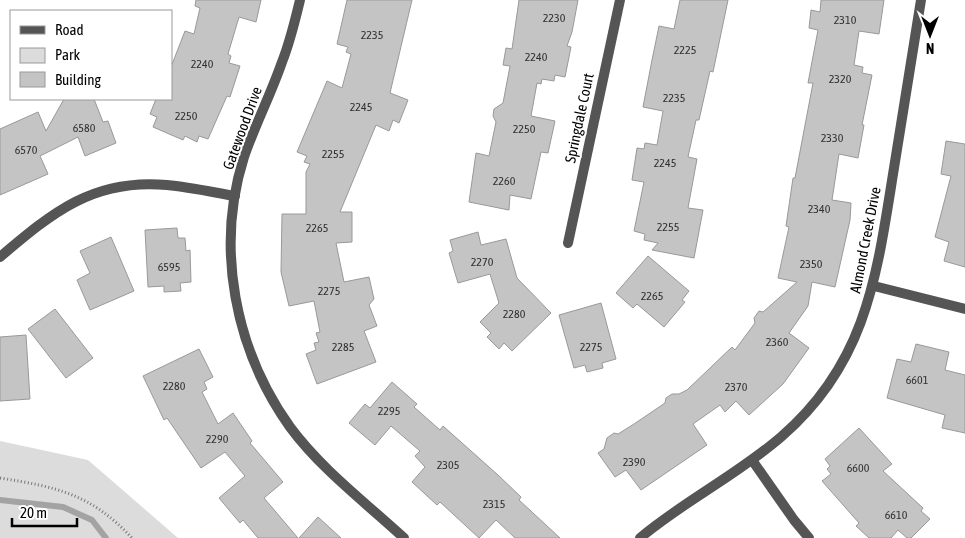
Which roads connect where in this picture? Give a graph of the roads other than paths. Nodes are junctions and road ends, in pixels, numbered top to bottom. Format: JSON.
{"nodes":[{"id":1,"x":300,"y":0,"type":"edge"},
{"id":2,"x":620,"y":0,"type":"edge"},
{"id":3,"x":921,"y":0,"type":"edge"},
{"id":4,"x":235,"y":196,"type":"junction"},
{"id":5,"x":568,"y":243,"type":"dead end"},
{"id":6,"x":0,"y":257,"type":"edge"},
{"id":7,"x":874,"y":286,"type":"junction"},
{"id":8,"x":965,"y":309,"type":"edge"},
{"id":9,"x":752,"y":460,"type":"junction"},
{"id":10,"x":404,"y":538,"type":"edge"},
{"id":11,"x":640,"y":538,"type":"edge"},
{"id":12,"x":809,"y":538,"type":"edge"}],
"edges":[{"from":1,"to":4,"type":"street","name":"Gatewood Drive"},
{"from":2,"to":5,"type":"street","name":"Springdale Court"},
{"from":3,"to":7,"type":"street","name":"Almond Creek Drive"},
{"from":4,"to":6,"type":"street"},
{"from":4,"to":10,"type":"street","name":"Gatewood Drive"},
{"from":7,"to":8,"type":"street"},
{"from":7,"to":9,"type":"street","name":"Almond Creek Drive"},
{"from":9,"to":11,"type":"street","name":"Almond Creek Drive"},
{"from":9,"to":12,"type":"street"}]}
